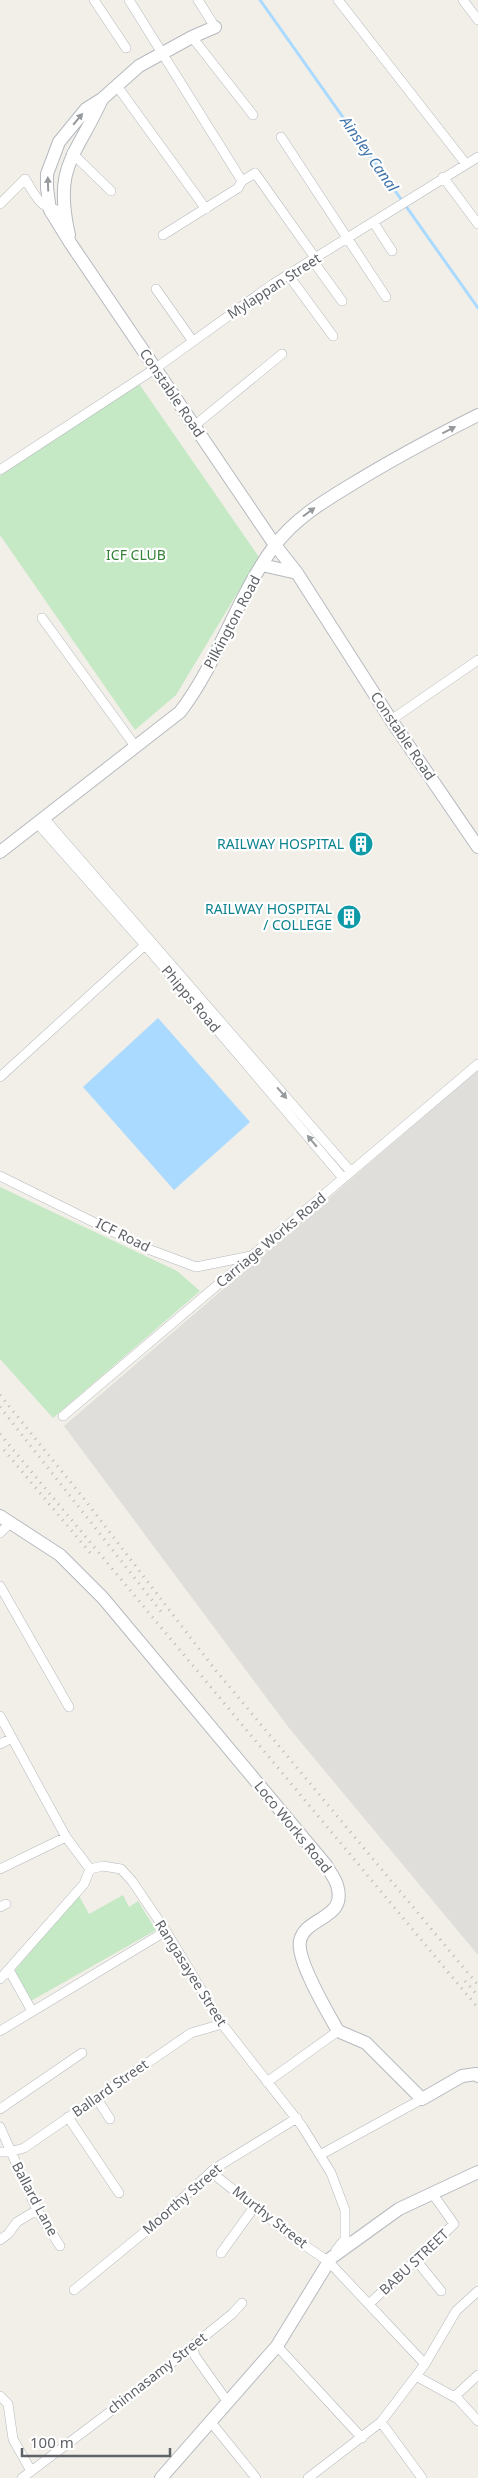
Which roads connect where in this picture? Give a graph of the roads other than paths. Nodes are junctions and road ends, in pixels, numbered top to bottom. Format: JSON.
{"nodes":[{"id":1,"x":94,"y":0,"type":"edge"},
{"id":2,"x":129,"y":0,"type":"edge"},
{"id":3,"x":198,"y":0,"type":"edge"},
{"id":4,"x":338,"y":0,"type":"edge"},
{"id":5,"x":468,"y":2,"type":"edge"},
{"id":6,"x":478,"y":20,"type":"edge"},
{"id":7,"x":215,"y":27,"type":"joint"},
{"id":8,"x":192,"y":37,"type":"junction"},
{"id":9,"x":126,"y":48,"type":"dead end"},
{"id":10,"x":162,"y":53,"type":"junction"},
{"id":11,"x":116,"y":86,"type":"junction"},
{"id":12,"x":102,"y":99,"type":"junction"},
{"id":13,"x":253,"y":115,"type":"dead end"},
{"id":14,"x":281,"y":137,"type":"dead end"},
{"id":15,"x":72,"y":153,"type":"junction"},
{"id":16,"x":478,"y":157,"type":"edge"},
{"id":17,"x":466,"y":164,"type":"junction"},
{"id":18,"x":443,"y":178,"type":"junction"},
{"id":19,"x":242,"y":181,"type":"junction"},
{"id":20,"x":111,"y":191,"type":"dead end"},
{"id":21,"x":0,"y":204,"type":"edge"},
{"id":22,"x":206,"y":209,"type":"junction"},
{"id":23,"x":50,"y":210,"type":"junction"},
{"id":24,"x":65,"y":211,"type":"junction"},
{"id":25,"x":374,"y":223,"type":"junction"},
{"id":26,"x":478,"y":224,"type":"edge"},
{"id":27,"x":164,"y":235,"type":"dead end"},
{"id":28,"x":349,"y":239,"type":"junction"},
{"id":29,"x":71,"y":244,"type":"junction"},
{"id":30,"x":392,"y":251,"type":"dead end"},
{"id":31,"x":314,"y":260,"type":"junction"},
{"id":32,"x":289,"y":276,"type":"junction"},
{"id":33,"x":156,"y":289,"type":"dead end"},
{"id":34,"x":386,"y":297,"type":"dead end"},
{"id":35,"x":342,"y":301,"type":"dead end"},
{"id":36,"x":333,"y":336,"type":"dead end"},
{"id":37,"x":192,"y":340,"type":"junction"},
{"id":38,"x":282,"y":354,"type":"dead end"},
{"id":39,"x":156,"y":368,"type":"junction"},
{"id":40,"x":478,"y":415,"type":"edge"},
{"id":41,"x":194,"y":426,"type":"junction"},
{"id":42,"x":0,"y":470,"type":"edge"},
{"id":43,"x":275,"y":546,"type":"junction"},
{"id":44,"x":262,"y":565,"type":"junction"},
{"id":45,"x":297,"y":573,"type":"junction"},
{"id":46,"x":42,"y":618,"type":"dead end"},
{"id":47,"x":478,"y":660,"type":"edge"},
{"id":48,"x":391,"y":720,"type":"junction"},
{"id":49,"x":135,"y":746,"type":"junction"},
{"id":50,"x":41,"y":820,"type":"junction"},
{"id":51,"x":478,"y":847,"type":"edge"},
{"id":52,"x":0,"y":852,"type":"edge"},
{"id":53,"x":145,"y":945,"type":"junction"},
{"id":54,"x":478,"y":1064,"type":"edge"},
{"id":55,"x":0,"y":1077,"type":"edge"},
{"id":56,"x":347,"y":1175,"type":"junction"},
{"id":57,"x":0,"y":1176,"type":"edge"},
{"id":58,"x":251,"y":1256,"type":"junction"},
{"id":59,"x":63,"y":1416,"type":"dead end"},
{"id":60,"x":6,"y":1519,"type":"edge"},
{"id":61,"x":0,"y":1534,"type":"edge"},
{"id":62,"x":0,"y":1586,"type":"edge"},
{"id":63,"x":69,"y":1707,"type":"dead end"},
{"id":64,"x":0,"y":1716,"type":"edge"},
{"id":65,"x":12,"y":1738,"type":"junction"},
{"id":66,"x":0,"y":1744,"type":"edge"},
{"id":67,"x":66,"y":1838,"type":"junction"},
{"id":68,"x":0,"y":1869,"type":"edge"},
{"id":69,"x":90,"y":1869,"type":"junction"},
{"id":70,"x":166,"y":1931,"type":"junction"},
{"id":71,"x":9,"y":1970,"type":"junction"},
{"id":72,"x":0,"y":1979,"type":"edge"},
{"id":73,"x":32,"y":2011,"type":"junction"},
{"id":74,"x":222,"y":2024,"type":"junction"},
{"id":75,"x":0,"y":2031,"type":"edge"},
{"id":76,"x":338,"y":2031,"type":"junction"},
{"id":77,"x":82,"y":2053,"type":"dead end"},
{"id":78,"x":478,"y":2076,"type":"edge"},
{"id":79,"x":268,"y":2082,"type":"junction"},
{"id":80,"x":97,"y":2099,"type":"junction"},
{"id":81,"x":422,"y":2099,"type":"junction"},
{"id":82,"x":0,"y":2109,"type":"edge"},
{"id":83,"x":68,"y":2117,"type":"junction"},
{"id":84,"x":297,"y":2118,"type":"junction"},
{"id":85,"x":110,"y":2119,"type":"dead end"},
{"id":86,"x":0,"y":2127,"type":"edge"},
{"id":87,"x":0,"y":2152,"type":"edge"},
{"id":88,"x":10,"y":2152,"type":"junction"},
{"id":89,"x":320,"y":2155,"type":"junction"},
{"id":90,"x":211,"y":2172,"type":"junction"},
{"id":91,"x":478,"y":2172,"type":"edge"},
{"id":92,"x":119,"y":2193,"type":"dead end"},
{"id":93,"x":432,"y":2194,"type":"junction"},
{"id":94,"x":255,"y":2206,"type":"junction"},
{"id":95,"x":37,"y":2210,"type":"junction"},
{"id":96,"x":0,"y":2240,"type":"edge"},
{"id":97,"x":60,"y":2246,"type":"dead end"},
{"id":98,"x":221,"y":2253,"type":"dead end"},
{"id":99,"x":330,"y":2260,"type":"junction"},
{"id":100,"x":416,"y":2260,"type":"junction"},
{"id":101,"x":74,"y":2290,"type":"dead end"},
{"id":102,"x":441,"y":2291,"type":"dead end"},
{"id":103,"x":478,"y":2292,"type":"edge"},
{"id":104,"x":242,"y":2303,"type":"dead end"},
{"id":105,"x":369,"y":2304,"type":"junction"},
{"id":106,"x":192,"y":2346,"type":"junction"},
{"id":107,"x":277,"y":2346,"type":"junction"},
{"id":108,"x":425,"y":2364,"type":"junction"},
{"id":109,"x":478,"y":2375,"type":"edge"},
{"id":110,"x":416,"y":2376,"type":"junction"},
{"id":111,"x":0,"y":2396,"type":"edge"},
{"id":112,"x":454,"y":2397,"type":"junction"},
{"id":113,"x":227,"y":2401,"type":"junction"},
{"id":114,"x":210,"y":2421,"type":"junction"},
{"id":115,"x":478,"y":2421,"type":"edge"},
{"id":116,"x":381,"y":2422,"type":"junction"},
{"id":117,"x":362,"y":2438,"type":"junction"},
{"id":118,"x":31,"y":2471,"type":"junction"},
{"id":119,"x":22,"y":2478,"type":"edge"},
{"id":120,"x":161,"y":2478,"type":"edge"},
{"id":121,"x":256,"y":2478,"type":"edge"},
{"id":122,"x":308,"y":2478,"type":"edge"},
{"id":123,"x":422,"y":2478,"type":"edge"}],
"edges":[{"from":1,"to":9,"type":"street"},
{"from":2,"to":10,"type":"street"},
{"from":3,"to":7,"type":"street"},
{"from":4,"to":17,"type":"street"},
{"from":5,"to":6,"type":"street"},
{"from":7,"to":8,"type":"street"},
{"from":8,"to":10,"type":"street"},
{"from":8,"to":13,"type":"street"},
{"from":10,"to":11,"type":"street"},
{"from":10,"to":19,"type":"street"},
{"from":11,"to":12,"type":"street"},
{"from":11,"to":22,"type":"street"},
{"from":12,"to":15,"type":"street"},
{"from":23,"to":12,"type":"street","name":"Constable Road","one_way":true},
{"from":14,"to":28,"type":"street"},
{"from":15,"to":20,"type":"street"},
{"from":15,"to":24,"type":"street"},
{"from":16,"to":17,"type":"street","name":"Mylappan Street"},
{"from":17,"to":18,"type":"street","name":"Mylappan Street"},
{"from":18,"to":25,"type":"street","name":"Mylappan Street"},
{"from":18,"to":26,"type":"street"},
{"from":19,"to":22,"type":"street"},
{"from":19,"to":31,"type":"street"},
{"from":21,"to":23,"type":"street","name":"Constable Road"},
{"from":22,"to":27,"type":"street"},
{"from":23,"to":24,"type":"street"},
{"from":23,"to":29,"type":"street","name":"Constable Road"},
{"from":24,"to":29,"type":"street"},
{"from":25,"to":28,"type":"street","name":"Mylappan Street"},
{"from":25,"to":30,"type":"street"},
{"from":28,"to":31,"type":"street","name":"Mylappan Street"},
{"from":28,"to":34,"type":"street"},
{"from":29,"to":39,"type":"street","name":"Constable Road"},
{"from":31,"to":32,"type":"street","name":"Mylappan Street"},
{"from":31,"to":35,"type":"street"},
{"from":32,"to":36,"type":"street"},
{"from":32,"to":37,"type":"street","name":"Mylappan Street"},
{"from":33,"to":37,"type":"street"},
{"from":37,"to":39,"type":"street","name":"Mylappan Street"},
{"from":38,"to":41,"type":"street"},
{"from":39,"to":41,"type":"street","name":"Constable Road"},
{"from":39,"to":42,"type":"street","name":"Mylappan Street"},
{"from":43,"to":40,"type":"street","name":"Pilkington Road","one_way":true},
{"from":41,"to":43,"type":"street","name":"Constable Road"},
{"from":43,"to":44,"type":"street","name":"Pilkington Road"},
{"from":43,"to":45,"type":"street","name":"Constable Road"},
{"from":44,"to":45,"type":"street"},
{"from":44,"to":49,"type":"street","name":"Pilkington Road"},
{"from":45,"to":48,"type":"street","name":"Constable Road"},
{"from":46,"to":49,"type":"street"},
{"from":47,"to":48,"type":"street"},
{"from":48,"to":51,"type":"street","name":"Constable Road"},
{"from":49,"to":50,"type":"street","name":"Pilkington Road"},
{"from":50,"to":52,"type":"street","name":"Pilkington Road"},
{"from":50,"to":53,"type":"street","name":"Phipps Road"},
{"from":50,"to":56,"type":"street","name":"Phipps Road","one_way":true},
{"from":53,"to":55,"type":"street"},
{"from":56,"to":53,"type":"street","name":"Phipps Road","one_way":true},
{"from":54,"to":56,"type":"street","name":"Carriage Works Road"},
{"from":56,"to":58,"type":"street","name":"Carriage Works Road"},
{"from":57,"to":58,"type":"street","name":"ICF Road"},
{"from":58,"to":59,"type":"street","name":"Carriage Works Road"},
{"from":60,"to":61,"type":"street"},
{"from":60,"to":76,"type":"street","name":"Loco Works Road"},
{"from":62,"to":63,"type":"street"},
{"from":64,"to":65,"type":"street"},
{"from":65,"to":66,"type":"street"},
{"from":65,"to":67,"type":"street"},
{"from":67,"to":68,"type":"street"},
{"from":67,"to":69,"type":"street"},
{"from":69,"to":70,"type":"street","name":"Rangasayee Street"},
{"from":69,"to":71,"type":"street"},
{"from":70,"to":73,"type":"street"},
{"from":70,"to":74,"type":"street","name":"Rangasayee Street"},
{"from":71,"to":72,"type":"street"},
{"from":71,"to":73,"type":"street"},
{"from":73,"to":75,"type":"street"},
{"from":74,"to":79,"type":"street","name":"Rangasayee Street"},
{"from":74,"to":80,"type":"street","name":"Ballard Street"},
{"from":76,"to":79,"type":"street"},
{"from":76,"to":81,"type":"street"},
{"from":77,"to":82,"type":"street"},
{"from":78,"to":81,"type":"street"},
{"from":79,"to":84,"type":"street","name":"Rangasayee Street"},
{"from":80,"to":83,"type":"street","name":"Ballard Street"},
{"from":80,"to":85,"type":"street"},
{"from":81,"to":89,"type":"street"},
{"from":83,"to":88,"type":"street","name":"Ballard Street"},
{"from":83,"to":92,"type":"street"},
{"from":84,"to":89,"type":"street","name":"Rangasayee Street"},
{"from":84,"to":90,"type":"street","name":"Moorthy Street"},
{"from":86,"to":88,"type":"street","name":"Ballard Lane"},
{"from":87,"to":88,"type":"street","name":"Ballard Street"},
{"from":88,"to":95,"type":"street","name":"Ballard Lane"},
{"from":89,"to":99,"type":"street","name":"Rangasayee Street"},
{"from":90,"to":94,"type":"street","name":"Murthy Street"},
{"from":90,"to":101,"type":"street","name":"Moorthy Street"},
{"from":91,"to":93,"type":"street"},
{"from":93,"to":99,"type":"street"},
{"from":93,"to":100,"type":"street","name":"BABU STREET"},
{"from":94,"to":98,"type":"street"},
{"from":94,"to":99,"type":"street","name":"Murthy Street"},
{"from":95,"to":96,"type":"street"},
{"from":95,"to":97,"type":"street","name":"Ballard Lane"},
{"from":99,"to":105,"type":"street","name":"Murthy Street"},
{"from":99,"to":107,"type":"street"},
{"from":100,"to":102,"type":"street"},
{"from":100,"to":105,"type":"street","name":"BABU STREET"},
{"from":103,"to":108,"type":"street"},
{"from":104,"to":106,"type":"street","name":"chinnasamy Street"},
{"from":105,"to":108,"type":"street","name":"Murthy Street"},
{"from":106,"to":113,"type":"street"},
{"from":106,"to":118,"type":"street","name":"chinnasamy Street"},
{"from":107,"to":113,"type":"street"},
{"from":107,"to":117,"type":"street"},
{"from":108,"to":110,"type":"street"},
{"from":109,"to":112,"type":"street"},
{"from":110,"to":112,"type":"street"},
{"from":110,"to":116,"type":"street"},
{"from":111,"to":118,"type":"street"},
{"from":112,"to":115,"type":"street"},
{"from":113,"to":114,"type":"street"},
{"from":114,"to":120,"type":"street"},
{"from":114,"to":121,"type":"street"},
{"from":116,"to":117,"type":"street"},
{"from":116,"to":123,"type":"street"},
{"from":117,"to":122,"type":"street"},
{"from":118,"to":119,"type":"street","name":"chinnasamy Street"}]}
